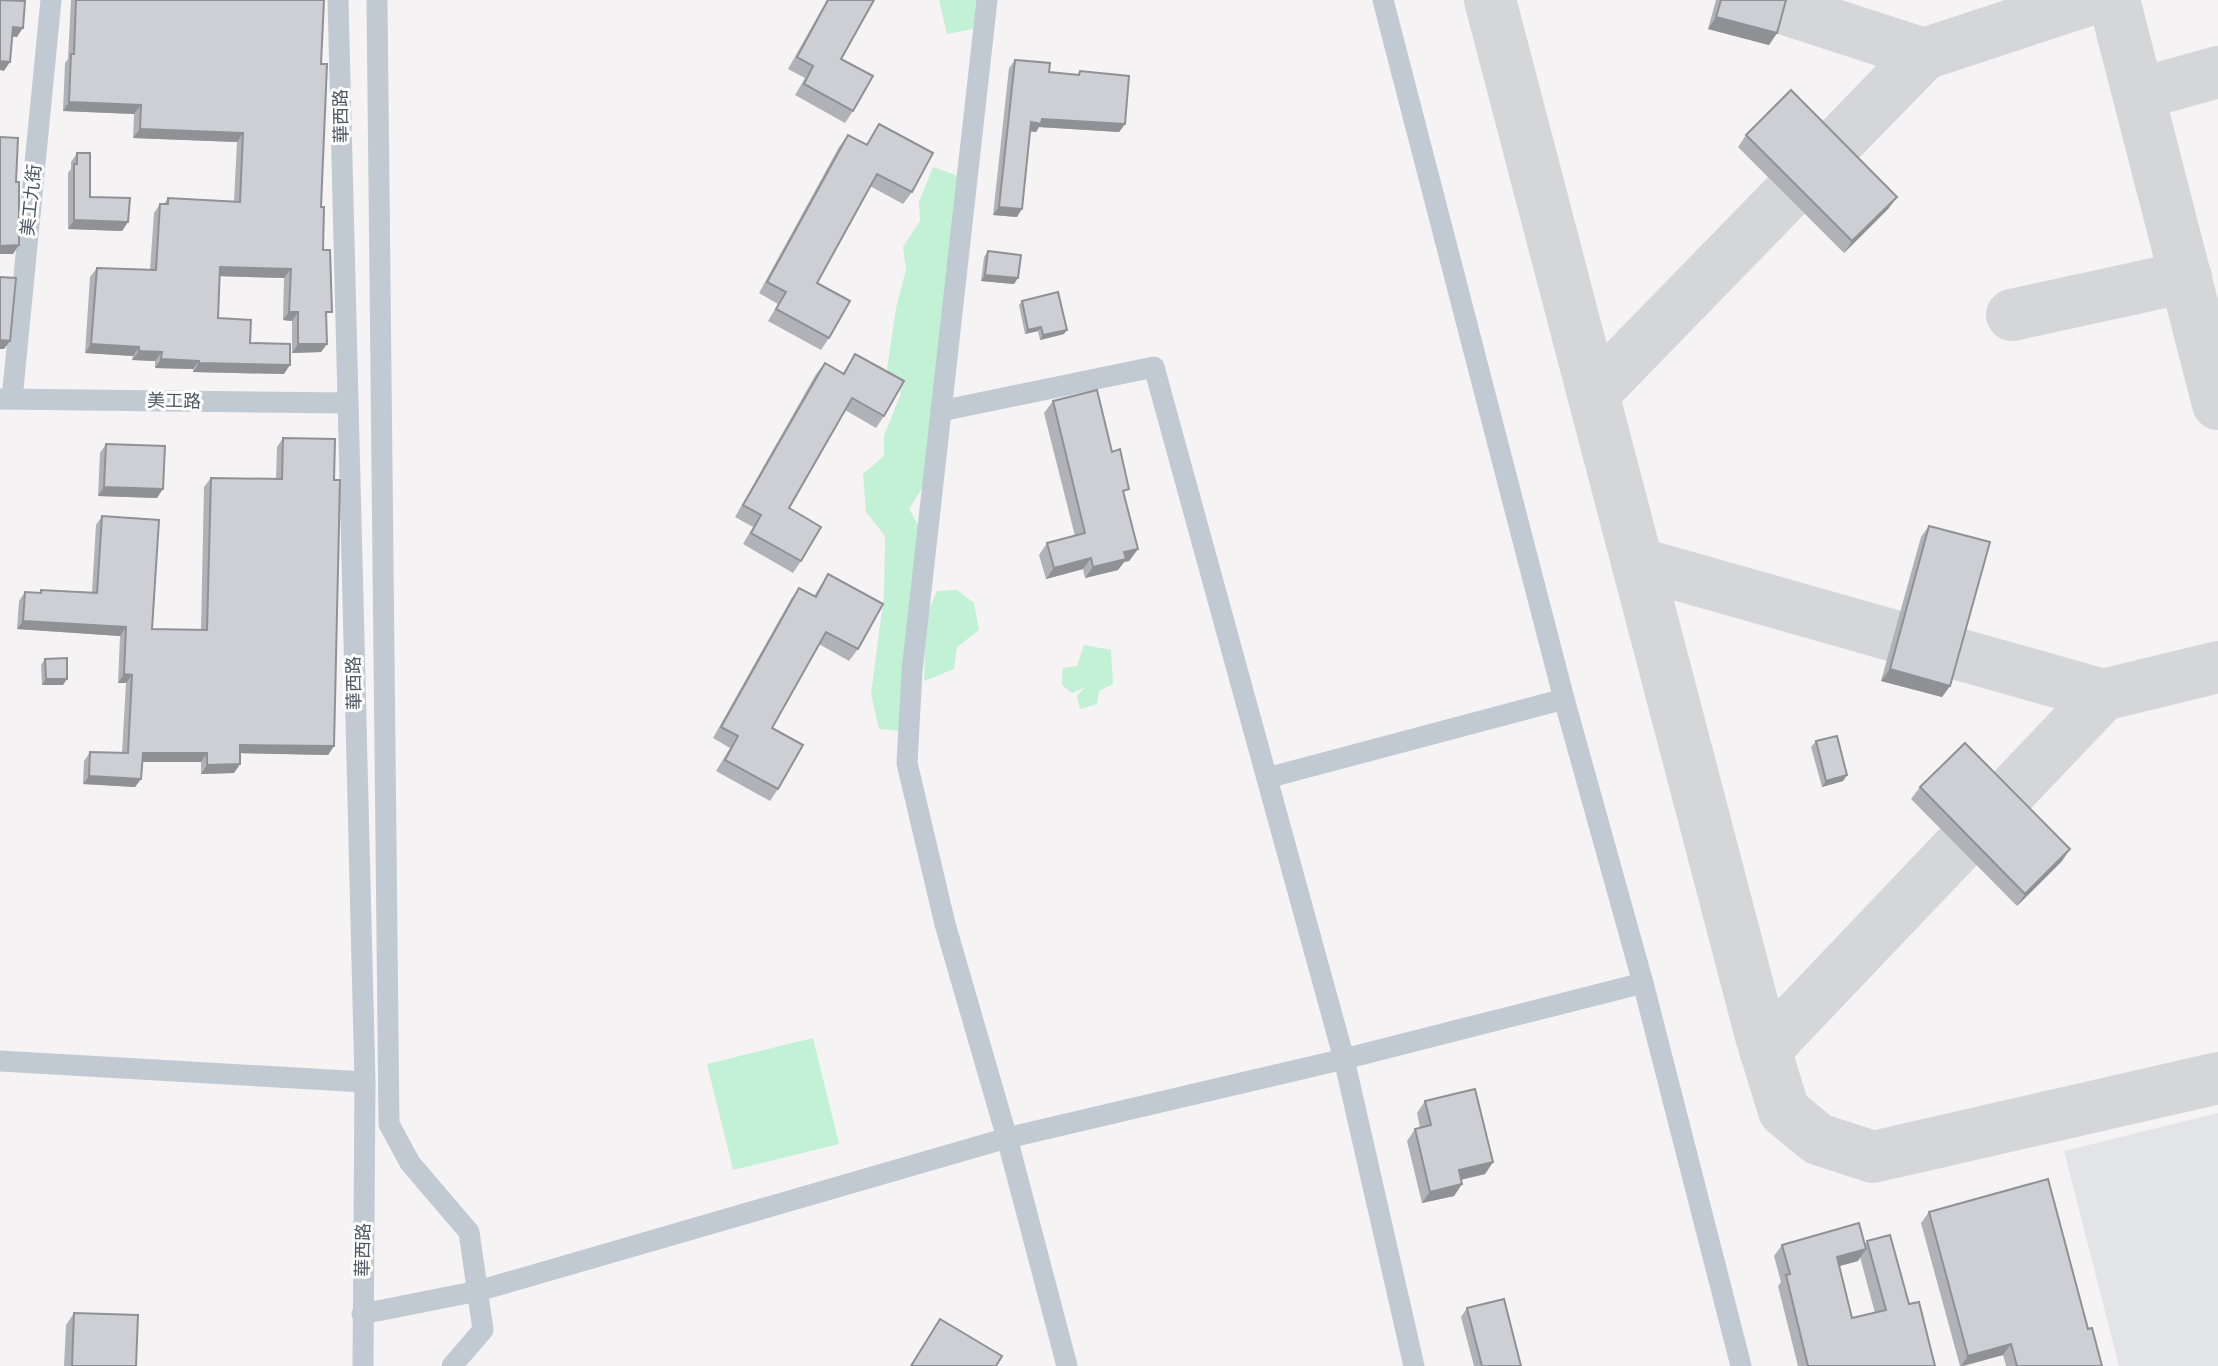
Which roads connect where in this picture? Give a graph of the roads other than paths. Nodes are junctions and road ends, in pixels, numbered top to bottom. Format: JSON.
{"nodes":[{"id":1,"x":51,"y":0,"type":"edge"},
{"id":2,"x":338,"y":0,"type":"edge"},
{"id":3,"x":377,"y":0,"type":"edge"},
{"id":4,"x":987,"y":0,"type":"edge"},
{"id":5,"x":1382,"y":0,"type":"edge"},
{"id":6,"x":6,"y":399,"type":"edge"},
{"id":7,"x":348,"y":403,"type":"junction"},
{"id":8,"x":941,"y":411,"type":"junction"},
{"id":9,"x":1564,"y":699,"type":"junction"},
{"id":10,"x":1267,"y":778,"type":"junction"},
{"id":11,"x":1643,"y":983,"type":"junction"},
{"id":12,"x":1344,"y":1059,"type":"junction"},
{"id":13,"x":0,"y":1061,"type":"edge"},
{"id":14,"x":365,"y":1082,"type":"junction"},
{"id":15,"x":1007,"y":1138,"type":"junction"},
{"id":16,"x":478,"y":1291,"type":"junction"},
{"id":17,"x":362,"y":1314,"type":"junction"},
{"id":18,"x":363,"y":1366,"type":"edge"},
{"id":19,"x":452,"y":1366,"type":"edge"},
{"id":20,"x":1068,"y":1366,"type":"edge"},
{"id":21,"x":1414,"y":1366,"type":"edge"},
{"id":22,"x":1741,"y":1366,"type":"edge"}],
"edges":[{"from":1,"to":6,"type":"street","name":"美工九街"},
{"from":2,"to":7,"type":"street","name":"華西路"},
{"from":3,"to":16,"type":"street"},
{"from":4,"to":8,"type":"street"},
{"from":5,"to":9,"type":"street"},
{"from":6,"to":7,"type":"street","name":"美工路"},
{"from":7,"to":14,"type":"street","name":"華西路"},
{"from":8,"to":10,"type":"street"},
{"from":8,"to":15,"type":"street"},
{"from":9,"to":10,"type":"street"},
{"from":9,"to":11,"type":"street"},
{"from":10,"to":12,"type":"street"},
{"from":11,"to":12,"type":"street"},
{"from":11,"to":22,"type":"street"},
{"from":12,"to":15,"type":"street"},
{"from":12,"to":21,"type":"street"},
{"from":13,"to":14,"type":"street"},
{"from":14,"to":17,"type":"street","name":"華西路"},
{"from":15,"to":16,"type":"street"},
{"from":15,"to":20,"type":"street"},
{"from":16,"to":17,"type":"street"},
{"from":16,"to":19,"type":"street"},
{"from":17,"to":18,"type":"street","name":"華西路"}]}
